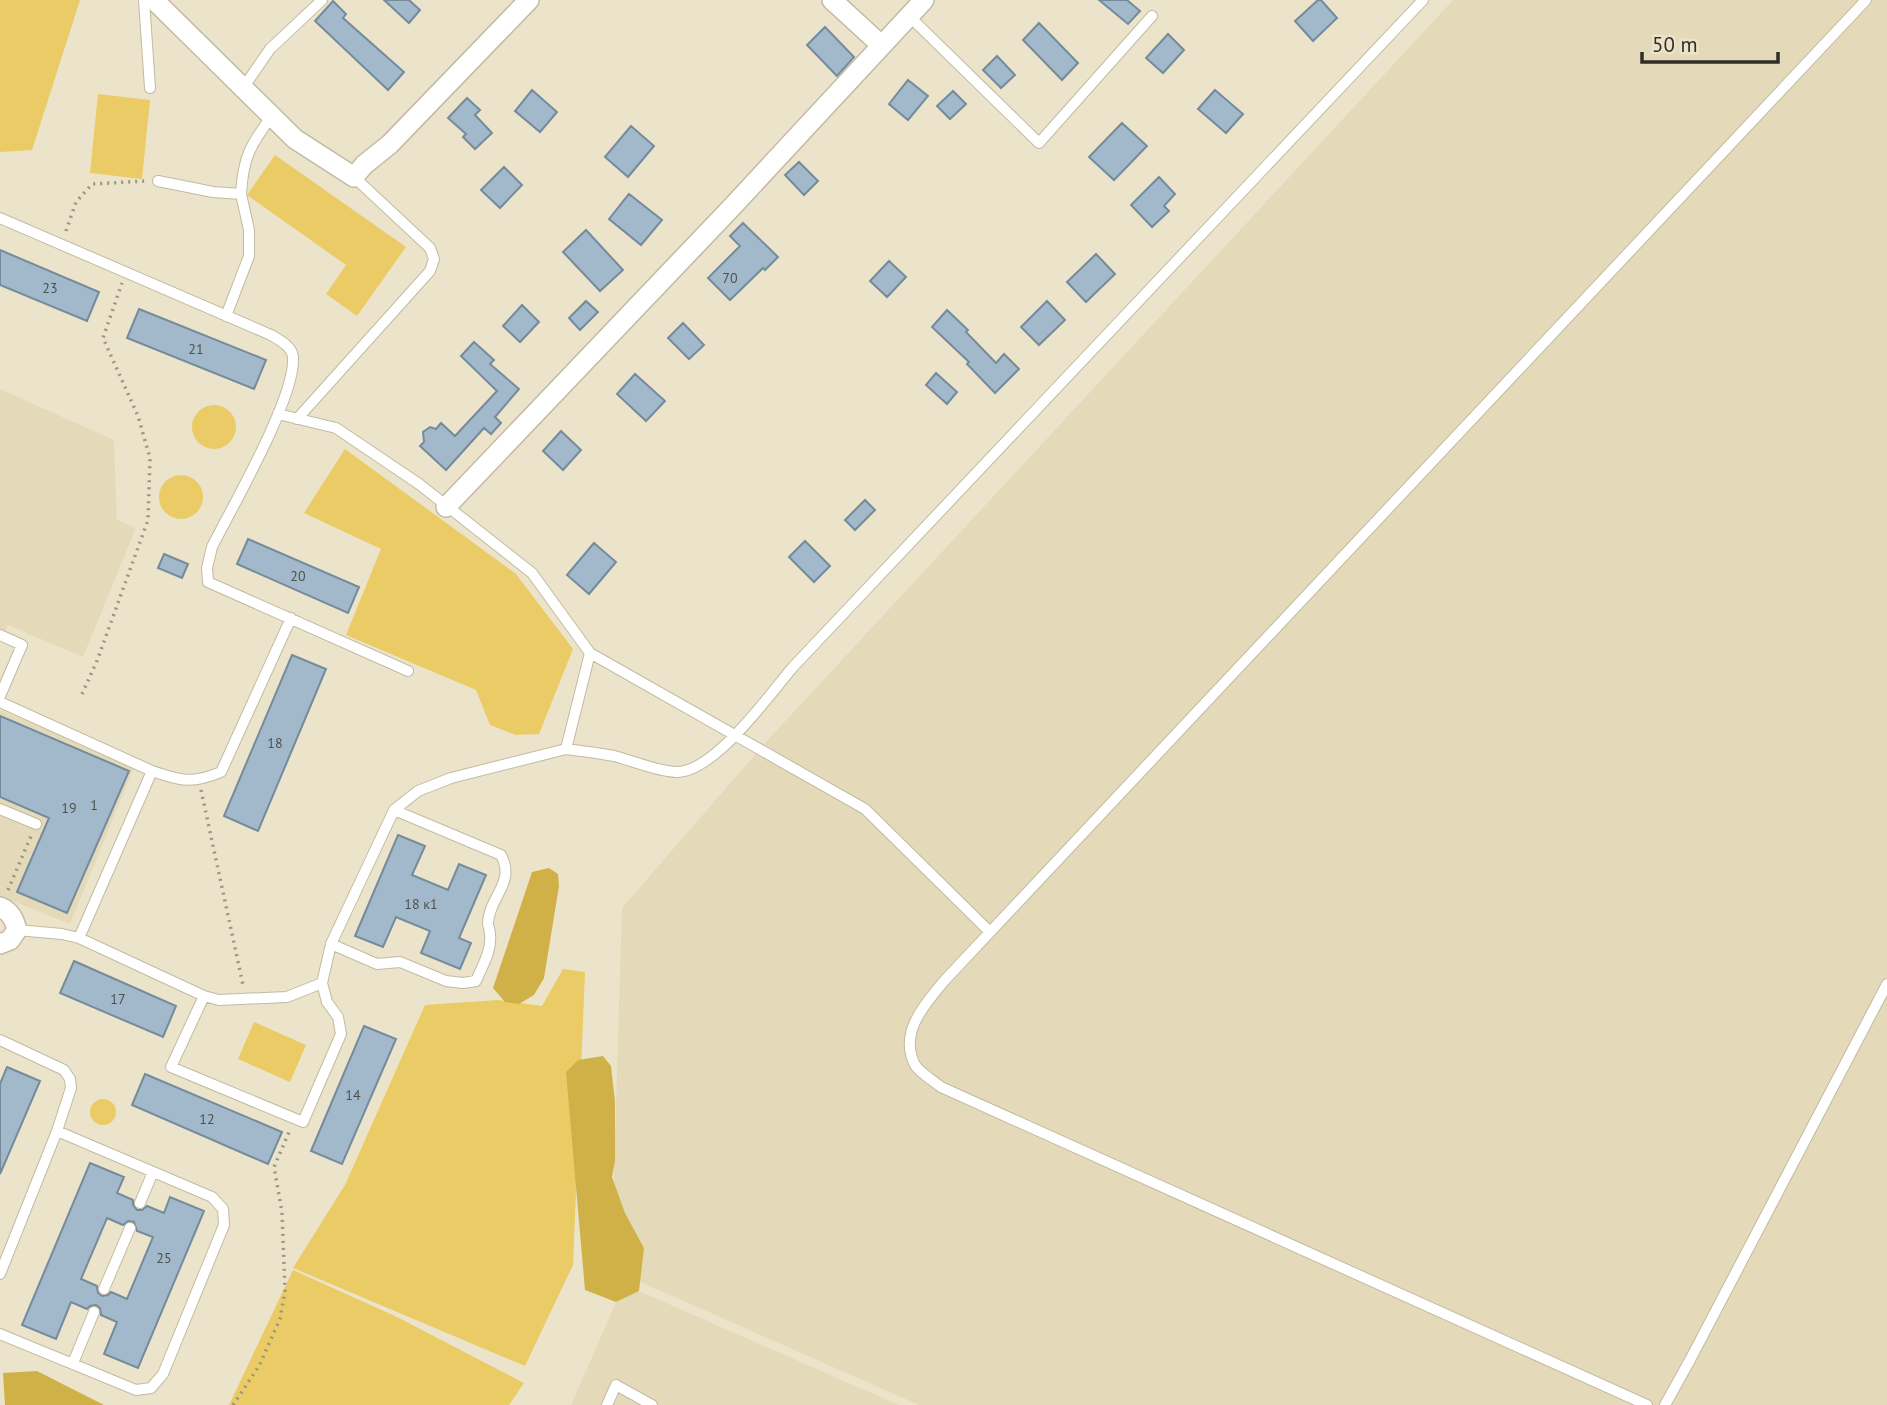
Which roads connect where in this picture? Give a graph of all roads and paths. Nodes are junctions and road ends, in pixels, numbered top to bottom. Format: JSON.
{"nodes":[{"id":1,"x":144,"y":0,"type":"edge"},
{"id":2,"x":155,"y":0,"type":"edge"},
{"id":3,"x":322,"y":0,"type":"edge"},
{"id":4,"x":529,"y":0,"type":"edge"},
{"id":5,"x":832,"y":0,"type":"edge"},
{"id":6,"x":924,"y":0,"type":"edge"},
{"id":7,"x":1423,"y":0,"type":"edge"},
{"id":8,"x":1866,"y":0,"type":"edge"},
{"id":9,"x":909,"y":16,"type":"junction"},
{"id":10,"x":1152,"y":16,"type":"dead end"},
{"id":11,"x":881,"y":45,"type":"junction"},
{"id":12,"x":150,"y":88,"type":"dead end"},
{"id":13,"x":243,"y":88,"type":"junction"},
{"id":14,"x":272,"y":116,"type":"junction"},
{"id":15,"x":354,"y":177,"type":"junction"},
{"id":16,"x":158,"y":180,"type":"joint"},
{"id":17,"x":241,"y":194,"type":"junction"},
{"id":18,"x":0,"y":218,"type":"edge"},
{"id":19,"x":61,"y":245,"type":"junction"},
{"id":20,"x":126,"y":271,"type":"junction"},
{"id":21,"x":226,"y":316,"type":"junction"},
{"id":22,"x":278,"y":414,"type":"junction"},
{"id":23,"x":297,"y":419,"type":"junction"},
{"id":24,"x":446,"y":507,"type":"junction"},
{"id":25,"x":291,"y":618,"type":"junction"},
{"id":26,"x":0,"y":635,"type":"edge"},
{"id":27,"x":590,"y":653,"type":"junction"},
{"id":28,"x":408,"y":671,"type":"dead end"},
{"id":29,"x":82,"y":694,"type":"dead end"},
{"id":30,"x":0,"y":696,"type":"edge"},
{"id":31,"x":0,"y":702,"type":"edge"},
{"id":32,"x":734,"y":736,"type":"junction"},
{"id":33,"x":566,"y":749,"type":"junction"},
{"id":34,"x":152,"y":771,"type":"junction"},
{"id":35,"x":200,"y":780,"type":"junction"},
{"id":36,"x":0,"y":809,"type":"edge"},
{"id":37,"x":394,"y":810,"type":"junction"},
{"id":38,"x":36,"y":824,"type":"joint"},
{"id":39,"x":2,"y":902,"type":"edge"},
{"id":40,"x":17,"y":930,"type":"junction"},
{"id":41,"x":990,"y":932,"type":"junction"},
{"id":42,"x":79,"y":938,"type":"junction"},
{"id":43,"x":0,"y":944,"type":"edge"},
{"id":44,"x":331,"y":944,"type":"junction"},
{"id":45,"x":322,"y":983,"type":"junction"},
{"id":46,"x":1887,"y":984,"type":"edge"},
{"id":47,"x":204,"y":996,"type":"junction"},
{"id":48,"x":246,"y":1000,"type":"junction"},
{"id":49,"x":0,"y":1040,"type":"edge"},
{"id":50,"x":295,"y":1118,"type":"junction"},
{"id":51,"x":57,"y":1131,"type":"junction"},
{"id":52,"x":153,"y":1172,"type":"junction"},
{"id":53,"x":140,"y":1203,"type":"dead end"},
{"id":54,"x":130,"y":1228,"type":"dead end"},
{"id":55,"x":0,"y":1274,"type":"edge"},
{"id":56,"x":104,"y":1289,"type":"dead end"},
{"id":57,"x":94,"y":1312,"type":"dead end"},
{"id":58,"x":0,"y":1334,"type":"edge"},
{"id":59,"x":73,"y":1363,"type":"junction"},
{"id":60,"x":233,"y":1405,"type":"edge"},
{"id":61,"x":607,"y":1405,"type":"edge"},
{"id":62,"x":653,"y":1405,"type":"edge"},
{"id":63,"x":1647,"y":1405,"type":"edge"},
{"id":64,"x":1665,"y":1405,"type":"edge"}],
"edges":[{"from":1,"to":12,"type":"lane"},
{"from":2,"to":13,"type":"street"},
{"from":3,"to":13,"type":"lane"},
{"from":4,"to":15,"type":"street"},
{"from":5,"to":11,"type":"street"},
{"from":6,"to":9,"type":"street"},
{"from":7,"to":32,"type":"lane"},
{"from":8,"to":41,"type":"lane"},
{"from":9,"to":10,"type":"lane"},
{"from":9,"to":11,"type":"street"},
{"from":11,"to":24,"type":"street"},
{"from":13,"to":14,"type":"street"},
{"from":14,"to":15,"type":"street"},
{"from":14,"to":17,"type":"lane"},
{"from":15,"to":23,"type":"lane"},
{"from":16,"to":17,"type":"lane"},
{"from":16,"to":19,"type":"path"},
{"from":17,"to":21,"type":"lane"},
{"from":18,"to":19,"type":"lane"},
{"from":19,"to":20,"type":"lane"},
{"from":20,"to":21,"type":"lane"},
{"from":20,"to":29,"type":"path"},
{"from":21,"to":22,"type":"lane"},
{"from":22,"to":23,"type":"lane"},
{"from":22,"to":25,"type":"lane"},
{"from":23,"to":24,"type":"lane"},
{"from":24,"to":27,"type":"lane"},
{"from":25,"to":28,"type":"lane"},
{"from":25,"to":35,"type":"lane"},
{"from":26,"to":30,"type":"lane"},
{"from":27,"to":32,"type":"lane"},
{"from":27,"to":33,"type":"lane"},
{"from":31,"to":34,"type":"lane"},
{"from":32,"to":33,"type":"lane"},
{"from":32,"to":41,"type":"lane"},
{"from":33,"to":37,"type":"lane"},
{"from":34,"to":35,"type":"lane"},
{"from":34,"to":42,"type":"lane"},
{"from":35,"to":48,"type":"path"},
{"from":36,"to":38,"type":"lane"},
{"from":37,"to":44,"type":"lane"},
{"from":37,"to":44,"type":"lane"},
{"from":38,"to":39,"type":"path"},
{"from":39,"to":40,"type":"street"},
{"from":40,"to":42,"type":"lane"},
{"from":40,"to":43,"type":"street"},
{"from":41,"to":63,"type":"lane"},
{"from":42,"to":47,"type":"lane"},
{"from":44,"to":45,"type":"lane"},
{"from":45,"to":48,"type":"lane"},
{"from":45,"to":50,"type":"lane"},
{"from":46,"to":64,"type":"lane"},
{"from":47,"to":48,"type":"lane"},
{"from":47,"to":50,"type":"lane"},
{"from":49,"to":51,"type":"lane"},
{"from":50,"to":60,"type":"path"},
{"from":51,"to":52,"type":"lane"},
{"from":51,"to":55,"type":"lane"},
{"from":52,"to":53,"type":"lane"},
{"from":52,"to":59,"type":"lane"},
{"from":54,"to":56,"type":"lane"},
{"from":57,"to":59,"type":"lane"},
{"from":58,"to":59,"type":"lane"},
{"from":61,"to":62,"type":"lane"}]}
